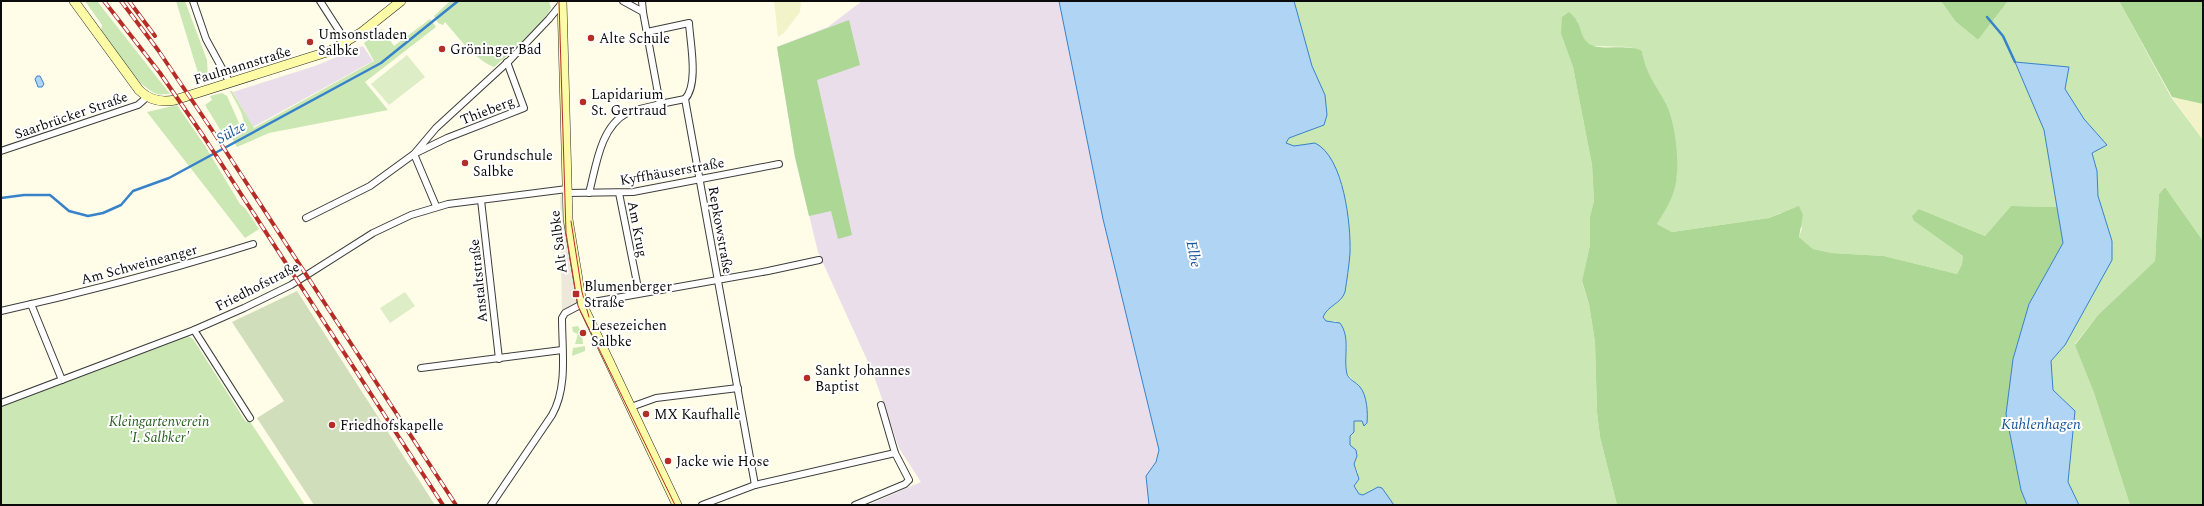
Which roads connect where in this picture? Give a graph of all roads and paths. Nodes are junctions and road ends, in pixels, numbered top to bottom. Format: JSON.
{"nodes":[{"id":1,"x":74,"y":1,"type":"edge"},
{"id":2,"x":192,"y":1,"type":"edge"},
{"id":3,"x":320,"y":1,"type":"edge"},
{"id":4,"x":401,"y":1,"type":"edge"},
{"id":5,"x":623,"y":1,"type":"edge"},
{"id":6,"x":642,"y":1,"type":"edge"},
{"id":7,"x":562,"y":2,"type":"edge"},
{"id":8,"x":643,"y":12,"type":"junction"},
{"id":9,"x":647,"y":32,"type":"junction"},
{"id":10,"x":347,"y":43,"type":"junction"},
{"id":11,"x":507,"y":62,"type":"junction"},
{"id":12,"x":230,"y":83,"type":"junction"},
{"id":13,"x":147,"y":97,"type":"junction"},
{"id":14,"x":685,"y":99,"type":"junction"},
{"id":15,"x":660,"y":104,"type":"junction"},
{"id":16,"x":1,"y":151,"type":"edge"},
{"id":17,"x":414,"y":154,"type":"junction"},
{"id":18,"x":779,"y":164,"type":"dead end"},
{"id":19,"x":700,"y":180,"type":"junction"},
{"id":20,"x":568,"y":191,"type":"junction"},
{"id":21,"x":590,"y":193,"type":"junction"},
{"id":22,"x":618,"y":193,"type":"junction"},
{"id":23,"x":481,"y":200,"type":"junction"},
{"id":24,"x":436,"y":206,"type":"junction"},
{"id":25,"x":306,"y":218,"type":"dead end"},
{"id":26,"x":253,"y":244,"type":"dead end"},
{"id":27,"x":819,"y":260,"type":"dead end"},
{"id":28,"x":718,"y":280,"type":"junction"},
{"id":29,"x":638,"y":293,"type":"junction"},
{"id":30,"x":31,"y":304,"type":"junction"},
{"id":31,"x":582,"y":304,"type":"junction"},
{"id":32,"x":1,"y":311,"type":"edge"},
{"id":33,"x":194,"y":330,"type":"junction"},
{"id":34,"x":562,"y":350,"type":"junction"},
{"id":35,"x":499,"y":358,"type":"junction"},
{"id":36,"x":421,"y":368,"type":"dead end"},
{"id":37,"x":62,"y":380,"type":"junction"},
{"id":38,"x":738,"y":388,"type":"junction"},
{"id":39,"x":1,"y":403,"type":"edge"},
{"id":40,"x":881,"y":405,"type":"dead end"},
{"id":41,"x":631,"y":407,"type":"junction"},
{"id":42,"x":250,"y":418,"type":"dead end"},
{"id":43,"x":895,"y":454,"type":"junction"},
{"id":44,"x":755,"y":485,"type":"junction"},
{"id":45,"x":491,"y":505,"type":"edge"},
{"id":46,"x":677,"y":505,"type":"edge"},
{"id":47,"x":702,"y":505,"type":"edge"},
{"id":48,"x":855,"y":505,"type":"edge"}],
"edges":[{"from":1,"to":13,"type":"main road"},
{"from":2,"to":12,"type":"street"},
{"from":3,"to":10,"type":"street"},
{"from":4,"to":10,"type":"main road","name":"Faulmannstraße"},
{"from":5,"to":8,"type":"street"},
{"from":6,"to":8,"type":"street"},
{"from":7,"to":11,"type":"street"},
{"from":7,"to":20,"type":"main road","name":"Alt Salbke"},
{"from":8,"to":9,"type":"street"},
{"from":9,"to":14,"type":"street","name":"Repkowstraße"},
{"from":9,"to":15,"type":"street"},
{"from":10,"to":12,"type":"main road","name":"Faulmannstraße"},
{"from":11,"to":17,"type":"street"},
{"from":11,"to":17,"type":"street","name":"Thieberg"},
{"from":12,"to":13,"type":"main road","name":"Faulmannstraße"},
{"from":13,"to":16,"type":"street","name":"Saarbrücker Straße"},
{"from":14,"to":15,"type":"street"},
{"from":14,"to":19,"type":"street","name":"Repkowstraße"},
{"from":15,"to":21,"type":"street"},
{"from":17,"to":24,"type":"street"},
{"from":17,"to":25,"type":"street"},
{"from":18,"to":19,"type":"street","name":"Kyffhäuserstraße"},
{"from":19,"to":22,"type":"street","name":"Kyffhäuserstraße"},
{"from":19,"to":28,"type":"street","name":"Repkowstraße"},
{"from":20,"to":21,"type":"street","name":"Kyffhäuserstraße"},
{"from":20,"to":23,"type":"street","name":"Friedhofstraße"},
{"from":20,"to":31,"type":"main road","name":"Alt Salbke"},
{"from":21,"to":22,"type":"street","name":"Kyffhäuserstraße"},
{"from":22,"to":29,"type":"street","name":"Am Krug"},
{"from":23,"to":24,"type":"street","name":"Friedhofstraße"},
{"from":23,"to":35,"type":"street","name":"Anstaltstraße"},
{"from":24,"to":33,"type":"street","name":"Friedhofstraße"},
{"from":26,"to":30,"type":"street","name":"Am Schweineanger"},
{"from":27,"to":28,"type":"street"},
{"from":28,"to":29,"type":"street"},
{"from":28,"to":38,"type":"street","name":"Repkowstraße"},
{"from":29,"to":31,"type":"street"},
{"from":30,"to":32,"type":"street","name":"Am Schweineanger"},
{"from":30,"to":37,"type":"street"},
{"from":31,"to":34,"type":"street"},
{"from":31,"to":41,"type":"main road","name":"Alt Salbke"},
{"from":33,"to":37,"type":"street","name":"Friedhofstraße"},
{"from":33,"to":42,"type":"street"},
{"from":34,"to":35,"type":"street"},
{"from":34,"to":45,"type":"street"},
{"from":35,"to":36,"type":"street"},
{"from":37,"to":39,"type":"street","name":"Friedhofstraße"},
{"from":38,"to":41,"type":"street"},
{"from":38,"to":44,"type":"street","name":"Repkowstraße"},
{"from":40,"to":43,"type":"street"},
{"from":41,"to":46,"type":"main road","name":"Alt Salbke"},
{"from":43,"to":44,"type":"street"},
{"from":43,"to":48,"type":"street"},
{"from":44,"to":47,"type":"street"}]}
